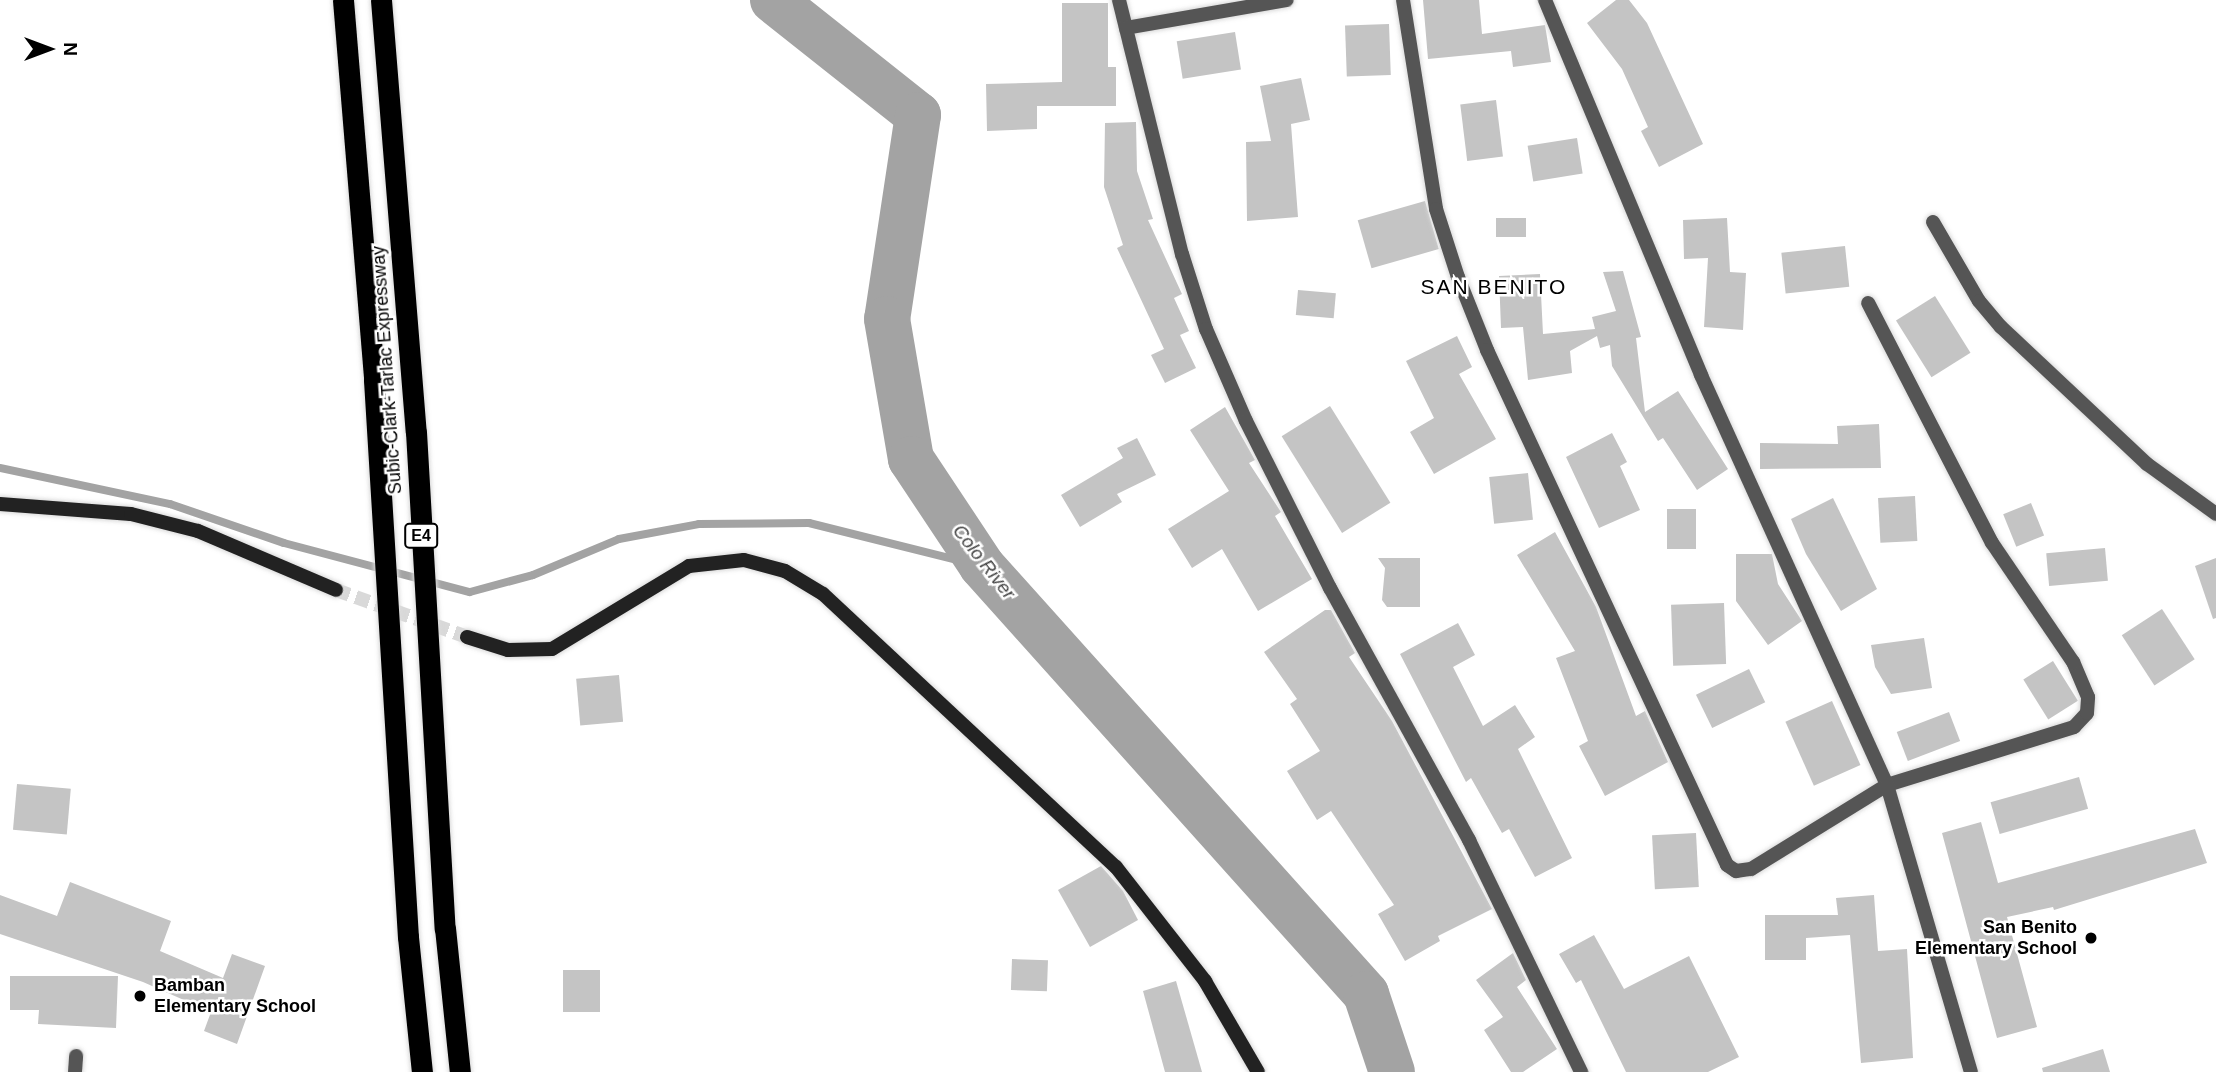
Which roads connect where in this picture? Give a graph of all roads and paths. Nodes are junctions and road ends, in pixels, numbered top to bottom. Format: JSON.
{"nodes":[{"id":1,"x":343,"y":0,"type":"edge"},
{"id":2,"x":381,"y":0,"type":"edge"},
{"id":3,"x":1119,"y":0,"type":"edge"},
{"id":4,"x":1287,"y":0,"type":"edge"},
{"id":5,"x":1403,"y":0,"type":"edge"},
{"id":6,"x":1545,"y":0,"type":"edge"},
{"id":7,"x":1126,"y":28,"type":"junction"},
{"id":8,"x":1933,"y":222,"type":"dead end"},
{"id":9,"x":1868,"y":303,"type":"dead end"},
{"id":10,"x":0,"y":504,"type":"edge"},
{"id":11,"x":2216,"y":514,"type":"edge"},
{"id":12,"x":336,"y":590,"type":"tunnel mouth"},
{"id":13,"x":467,"y":637,"type":"tunnel mouth"},
{"id":14,"x":1887,"y":785,"type":"junction"},
{"id":15,"x":76,"y":1056,"type":"dead end"},
{"id":16,"x":75,"y":1072,"type":"edge"},
{"id":17,"x":422,"y":1072,"type":"edge"},
{"id":18,"x":460,"y":1072,"type":"edge"},
{"id":19,"x":1258,"y":1072,"type":"edge"},
{"id":20,"x":1581,"y":1072,"type":"edge"},
{"id":21,"x":1971,"y":1072,"type":"edge"}],
"edges":[{"from":1,"to":17,"type":"highway","name":"Subic-Clark-Tarlac Expressway","number":"E4"},
{"from":2,"to":18,"type":"highway","name":"Subic-Clark-Tarlac Expressway","number":"E4"},
{"from":3,"to":7,"type":"street"},
{"from":4,"to":7,"type":"street"},
{"from":5,"to":14,"type":"street"},
{"from":6,"to":14,"type":"street"},
{"from":7,"to":20,"type":"street"},
{"from":8,"to":11,"type":"street"},
{"from":9,"to":14,"type":"street"},
{"from":10,"to":12,"type":"street"},
{"from":13,"to":19,"type":"street"},
{"from":14,"to":21,"type":"street"},
{"from":15,"to":16,"type":"street"}]}
